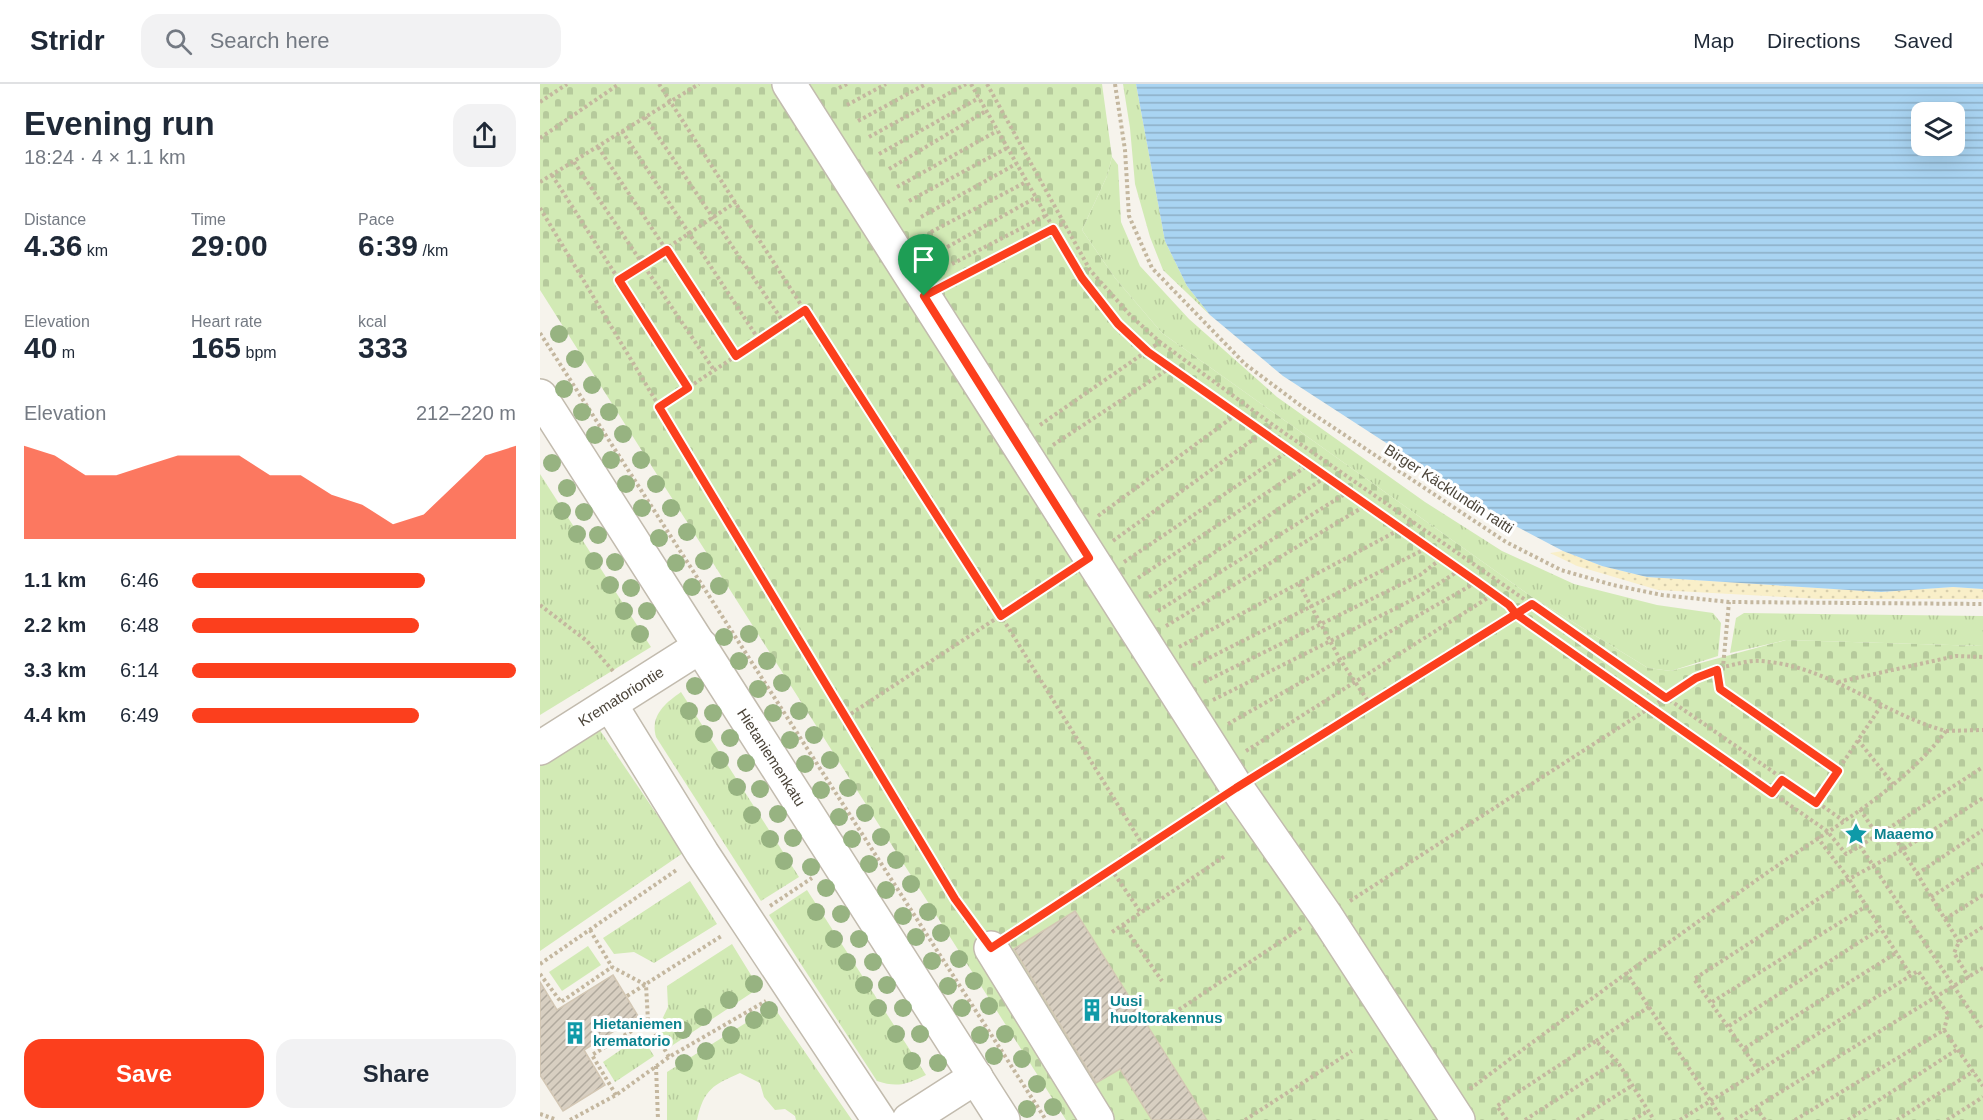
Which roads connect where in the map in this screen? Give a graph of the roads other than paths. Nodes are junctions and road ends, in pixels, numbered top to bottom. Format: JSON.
{"nodes":[{"id":1,"x":789,"y":84,"type":"edge"},
{"id":2,"x":540,"y":396,"type":"edge"},
{"id":3,"x":701,"y":646,"type":"junction"},
{"id":4,"x":613,"y":689,"type":"junction"},
{"id":5,"x":540,"y":748,"type":"edge"},
{"id":6,"x":991,"y":948,"type":"road end"},
{"id":7,"x":976,"y":1077,"type":"junction"},
{"id":8,"x":1454,"y":1113,"type":"edge"},
{"id":9,"x":879,"y":1120,"type":"edge"},
{"id":10,"x":909,"y":1120,"type":"edge"},
{"id":11,"x":1003,"y":1120,"type":"edge"},
{"id":12,"x":1097,"y":1120,"type":"edge"}],
"edges":[{"from":1,"to":8,"type":"street"},
{"from":2,"to":3,"type":"street","name":"Hietaniemenkatu"},
{"from":3,"to":4,"type":"street","name":"Krematoriontie"},
{"from":3,"to":7,"type":"street","name":"Hietaniemenkatu"},
{"from":4,"to":5,"type":"street","name":"Krematoriontie"},
{"from":4,"to":9,"type":"street"},
{"from":6,"to":12,"type":"street"},
{"from":7,"to":10,"type":"street"},
{"from":7,"to":11,"type":"street","name":"Hietaniemenkatu"}]}
